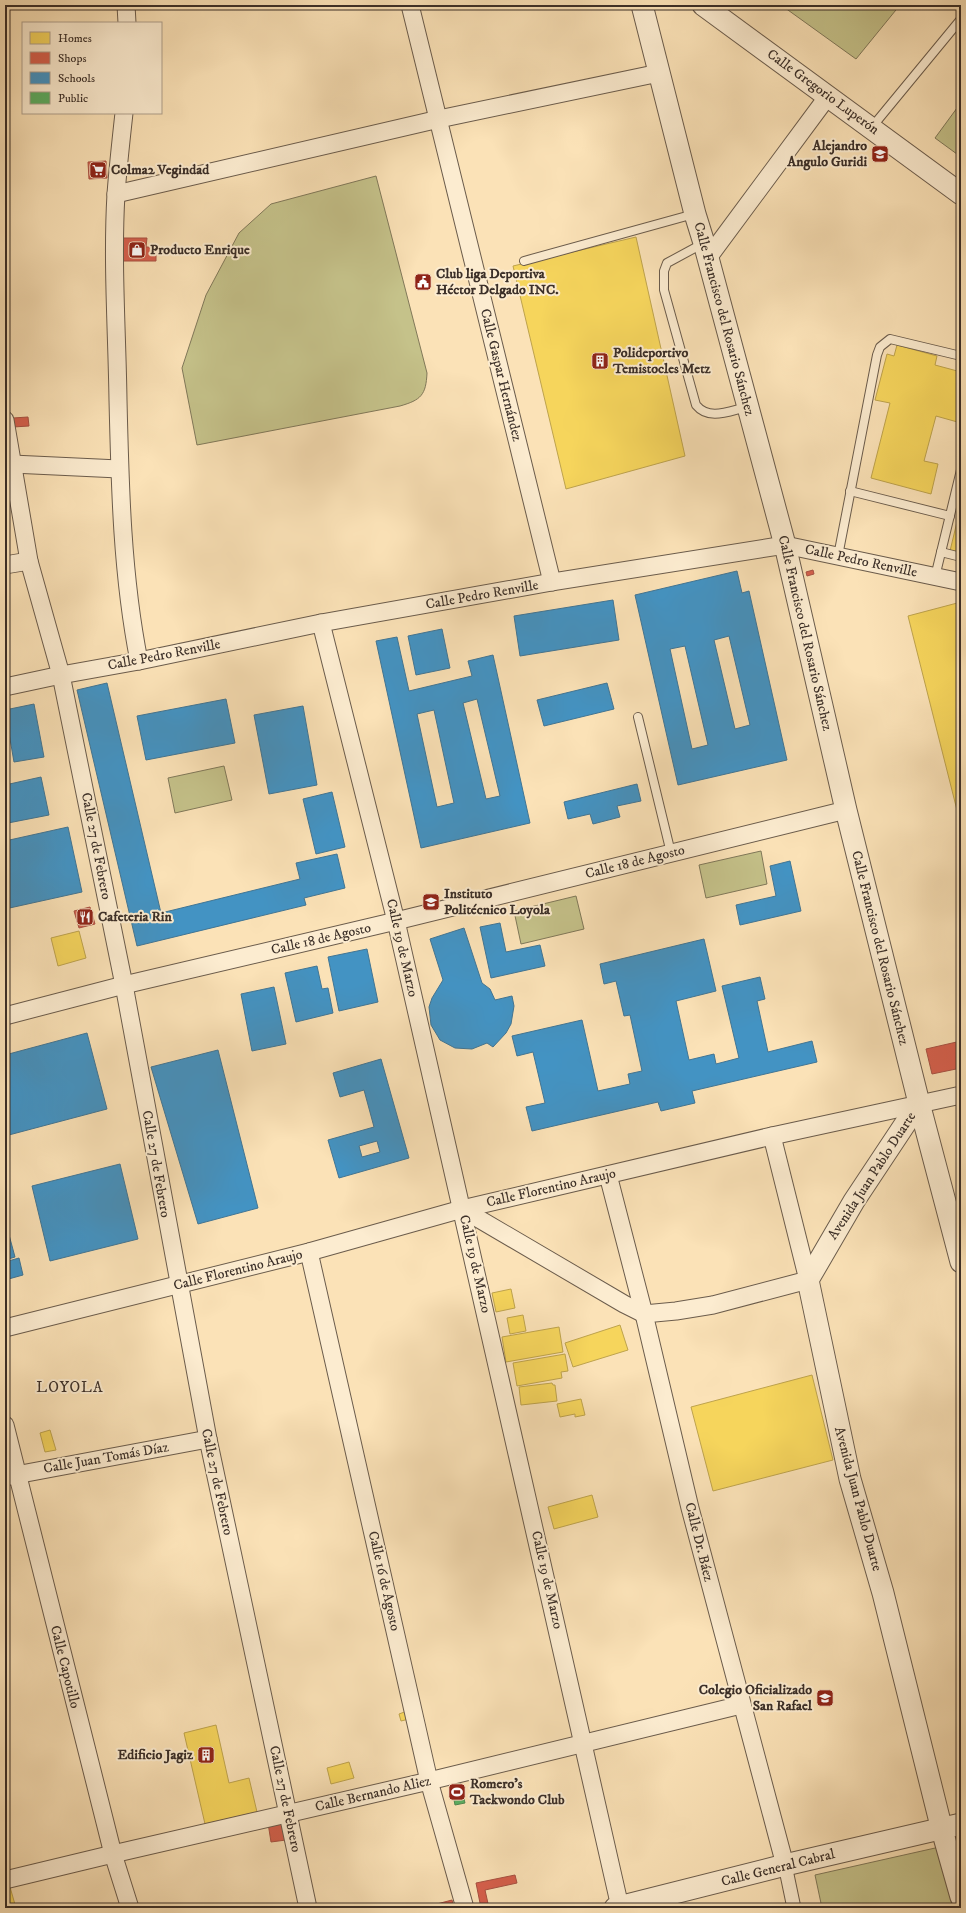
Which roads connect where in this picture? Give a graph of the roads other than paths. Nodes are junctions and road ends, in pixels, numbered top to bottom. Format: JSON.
{"nodes":[{"id":1,"x":126,"y":5,"type":"edge"},
{"id":2,"x":410,"y":5,"type":"edge"},
{"id":3,"x":642,"y":5,"type":"edge"},
{"id":4,"x":703,"y":5,"type":"edge"},
{"id":5,"x":961,"y":18,"type":"edge"},
{"id":6,"x":127,"y":22,"type":"edge"},
{"id":7,"x":659,"y":73,"type":"junction"},
{"id":8,"x":828,"y":96,"type":"junction"},
{"id":9,"x":124,"y":114,"type":"edge"},
{"id":10,"x":439,"y":119,"type":"junction"},
{"id":11,"x":872,"y":128,"type":"junction"},
{"id":12,"x":116,"y":194,"type":"junction"},
{"id":13,"x":961,"y":194,"type":"edge"},
{"id":14,"x":695,"y":214,"type":"junction"},
{"id":15,"x":706,"y":250,"type":"junction"},
{"id":16,"x":524,"y":261,"type":"dead end"},
{"id":17,"x":961,"y":356,"type":"edge"},
{"id":18,"x":748,"y":407,"type":"junction"},
{"id":19,"x":5,"y":420,"type":"edge"},
{"id":20,"x":8,"y":459,"type":"edge"},
{"id":21,"x":119,"y":468,"type":"junction"},
{"id":22,"x":961,"y":470,"type":"edge"},
{"id":23,"x":850,"y":491,"type":"junction"},
{"id":24,"x":950,"y":516,"type":"junction"},
{"id":25,"x":785,"y":545,"type":"junction"},
{"id":26,"x":941,"y":552,"type":"junction"},
{"id":27,"x":838,"y":556,"type":"junction"},
{"id":28,"x":961,"y":557,"type":"edge"},
{"id":29,"x":28,"y":561,"type":"junction"},
{"id":30,"x":5,"y":565,"type":"edge"},
{"id":31,"x":935,"y":577,"type":"junction"},
{"id":32,"x":552,"y":582,"type":"junction"},
{"id":33,"x":961,"y":582,"type":"edge"},
{"id":34,"x":321,"y":623,"type":"junction"},
{"id":35,"x":139,"y":661,"type":"junction"},
{"id":36,"x":62,"y":675,"type":"junction"},
{"id":37,"x":5,"y":687,"type":"edge"},
{"id":38,"x":638,"y":717,"type":"dead end"},
{"id":39,"x":846,"y":810,"type":"junction"},
{"id":40,"x":671,"y":853,"type":"junction"},
{"id":41,"x":396,"y":921,"type":"junction"},
{"id":42,"x":124,"y":985,"type":"junction"},
{"id":43,"x":5,"y":1016,"type":"edge"},
{"id":44,"x":961,"y":1095,"type":"edge"},
{"id":45,"x":919,"y":1103,"type":"junction"},
{"id":46,"x":772,"y":1136,"type":"junction"},
{"id":47,"x":608,"y":1175,"type":"junction"},
{"id":48,"x":462,"y":1209,"type":"junction"},
{"id":49,"x":309,"y":1252,"type":"junction"},
{"id":50,"x":961,"y":1262,"type":"edge"},
{"id":51,"x":808,"y":1280,"type":"junction"},
{"id":52,"x":178,"y":1286,"type":"junction"},
{"id":53,"x":644,"y":1314,"type":"junction"},
{"id":54,"x":5,"y":1328,"type":"edge"},
{"id":55,"x":5,"y":1425,"type":"edge"},
{"id":56,"x":208,"y":1439,"type":"junction"},
{"id":57,"x":11,"y":1476,"type":"edge"},
{"id":58,"x":741,"y":1705,"type":"junction"},
{"id":59,"x":584,"y":1742,"type":"junction"},
{"id":60,"x":429,"y":1781,"type":"junction"},
{"id":61,"x":289,"y":1813,"type":"junction"},
{"id":62,"x":951,"y":1827,"type":"edge"},
{"id":63,"x":113,"y":1854,"type":"junction"},
{"id":64,"x":785,"y":1865,"type":"junction"},
{"id":65,"x":5,"y":1880,"type":"edge"},
{"id":66,"x":961,"y":1896,"type":"edge"},
{"id":67,"x":625,"y":1907,"type":"edge"},
{"id":68,"x":130,"y":1908,"type":"edge"},
{"id":69,"x":308,"y":1908,"type":"edge"},
{"id":70,"x":465,"y":1908,"type":"edge"},
{"id":71,"x":794,"y":1908,"type":"edge"}],
"edges":[{"from":1,"to":6,"type":"street"},
{"from":2,"to":10,"type":"street","name":"Calle Gaspar Hernández"},
{"from":3,"to":7,"type":"street","name":"Calle Francisco del Rosario Sánchez"},
{"from":4,"to":8,"type":"street","name":"Calle Gregorio Luperón"},
{"from":5,"to":11,"type":"lane"},
{"from":7,"to":10,"type":"street"},
{"from":7,"to":14,"type":"street","name":"Calle Francisco del Rosario Sánchez"},
{"from":8,"to":11,"type":"street","name":"Calle Gregorio Luperón"},
{"from":8,"to":15,"type":"street"},
{"from":9,"to":12,"type":"street"},
{"from":10,"to":12,"type":"street"},
{"from":10,"to":32,"type":"street","name":"Calle Gaspar Hernández"},
{"from":11,"to":13,"type":"street","name":"Calle Gregorio Luperón"},
{"from":12,"to":21,"type":"street"},
{"from":14,"to":15,"type":"street","name":"Calle Francisco del Rosario Sánchez"},
{"from":14,"to":16,"type":"lane"},
{"from":15,"to":18,"type":"street","name":"Calle Francisco del Rosario Sánchez"},
{"from":15,"to":18,"type":"lane"},
{"from":17,"to":23,"type":"lane"},
{"from":18,"to":25,"type":"street","name":"Calle Francisco del Rosario Sánchez"},
{"from":19,"to":20,"type":"street","name":"Calle 27 de Febrero"},
{"from":20,"to":21,"type":"street"},
{"from":20,"to":29,"type":"street","name":"Calle 27 de Febrero"},
{"from":21,"to":35,"type":"street"},
{"from":22,"to":24,"type":"lane"},
{"from":23,"to":24,"type":"lane"},
{"from":23,"to":27,"type":"lane"},
{"from":24,"to":26,"type":"lane"},
{"from":25,"to":27,"type":"street","name":"Calle Pedro Renville"},
{"from":25,"to":32,"type":"street","name":"Calle Pedro Renville"},
{"from":25,"to":39,"type":"street","name":"Calle Francisco del Rosario Sánchez"},
{"from":26,"to":28,"type":"lane"},
{"from":26,"to":31,"type":"lane"},
{"from":27,"to":31,"type":"street","name":"Calle Pedro Renville"},
{"from":29,"to":30,"type":"street"},
{"from":29,"to":36,"type":"street","name":"Calle 27 de Febrero"},
{"from":31,"to":33,"type":"street","name":"Calle Pedro Renville"},
{"from":32,"to":34,"type":"street","name":"Calle Pedro Renville"},
{"from":34,"to":35,"type":"street","name":"Calle Pedro Renville"},
{"from":34,"to":41,"type":"street","name":"Calle 19 de Marzo"},
{"from":35,"to":36,"type":"street","name":"Calle Pedro Renville"},
{"from":36,"to":37,"type":"street","name":"Calle Pedro Renville"},
{"from":36,"to":42,"type":"street","name":"Calle 27 de Febrero"},
{"from":38,"to":40,"type":"lane"},
{"from":39,"to":40,"type":"street","name":"Calle 18 de Agosto"},
{"from":39,"to":45,"type":"street","name":"Calle Francisco del Rosario Sánchez"},
{"from":40,"to":41,"type":"street","name":"Calle 18 de Agosto"},
{"from":41,"to":42,"type":"street","name":"Calle 18 de Agosto"},
{"from":41,"to":48,"type":"street","name":"Calle 19 de Marzo"},
{"from":42,"to":43,"type":"street","name":"Calle 18 de Agosto"},
{"from":42,"to":52,"type":"street","name":"Calle 27 de Febrero"},
{"from":44,"to":45,"type":"street","name":"Calle Florentino Araujo"},
{"from":45,"to":46,"type":"street","name":"Calle Florentino Araujo"},
{"from":45,"to":50,"type":"street","name":"Calle Francisco del Rosario Sánchez"},
{"from":45,"to":51,"type":"street","name":"Avenida Juan Pablo Duarte"},
{"from":46,"to":47,"type":"street","name":"Calle Florentino Araujo"},
{"from":46,"to":51,"type":"street"},
{"from":47,"to":48,"type":"street","name":"Calle Florentino Araujo"},
{"from":47,"to":53,"type":"street","name":"Calle Dr. Báez"},
{"from":48,"to":49,"type":"street","name":"Calle Florentino Araujo"},
{"from":48,"to":53,"type":"street"},
{"from":48,"to":59,"type":"street","name":"Calle 19 de Marzo"},
{"from":49,"to":52,"type":"street","name":"Calle Florentino Araujo"},
{"from":49,"to":60,"type":"street","name":"Calle 16 de Agosto"},
{"from":51,"to":53,"type":"street"},
{"from":51,"to":62,"type":"street","name":"Avenida Juan Pablo Duarte"},
{"from":52,"to":54,"type":"street","name":"Calle Florentino Araujo"},
{"from":52,"to":56,"type":"street","name":"Calle 27 de Febrero"},
{"from":53,"to":58,"type":"street","name":"Calle Dr. Báez"},
{"from":55,"to":57,"type":"street","name":"Calle Capotillo"},
{"from":56,"to":57,"type":"street","name":"Calle Juan Tomás Díaz"},
{"from":56,"to":61,"type":"street","name":"Calle 27 de Febrero"},
{"from":57,"to":63,"type":"street","name":"Calle Capotillo"},
{"from":58,"to":59,"type":"street","name":"Calle Bernando Aliez"},
{"from":58,"to":64,"type":"street","name":"Calle Dr. Báez"},
{"from":59,"to":60,"type":"street","name":"Calle Bernando Aliez"},
{"from":59,"to":67,"type":"street","name":"Calle 19 de Marzo"},
{"from":60,"to":61,"type":"street","name":"Calle Bernando Aliez"},
{"from":60,"to":70,"type":"street","name":"Calle 16 de Agosto"},
{"from":61,"to":63,"type":"street","name":"Calle Bernando Aliez"},
{"from":61,"to":69,"type":"street","name":"Calle 27 de Febrero"},
{"from":62,"to":64,"type":"street","name":"Calle General Cabral"},
{"from":62,"to":66,"type":"street","name":"Avenida Juan Pablo Duarte"},
{"from":63,"to":65,"type":"street","name":"Calle Bernando Aliez"},
{"from":63,"to":68,"type":"street","name":"Calle Capotillo"},
{"from":64,"to":67,"type":"street","name":"Calle General Cabral"},
{"from":64,"to":71,"type":"street","name":"Calle Dr. Báez"}]}
